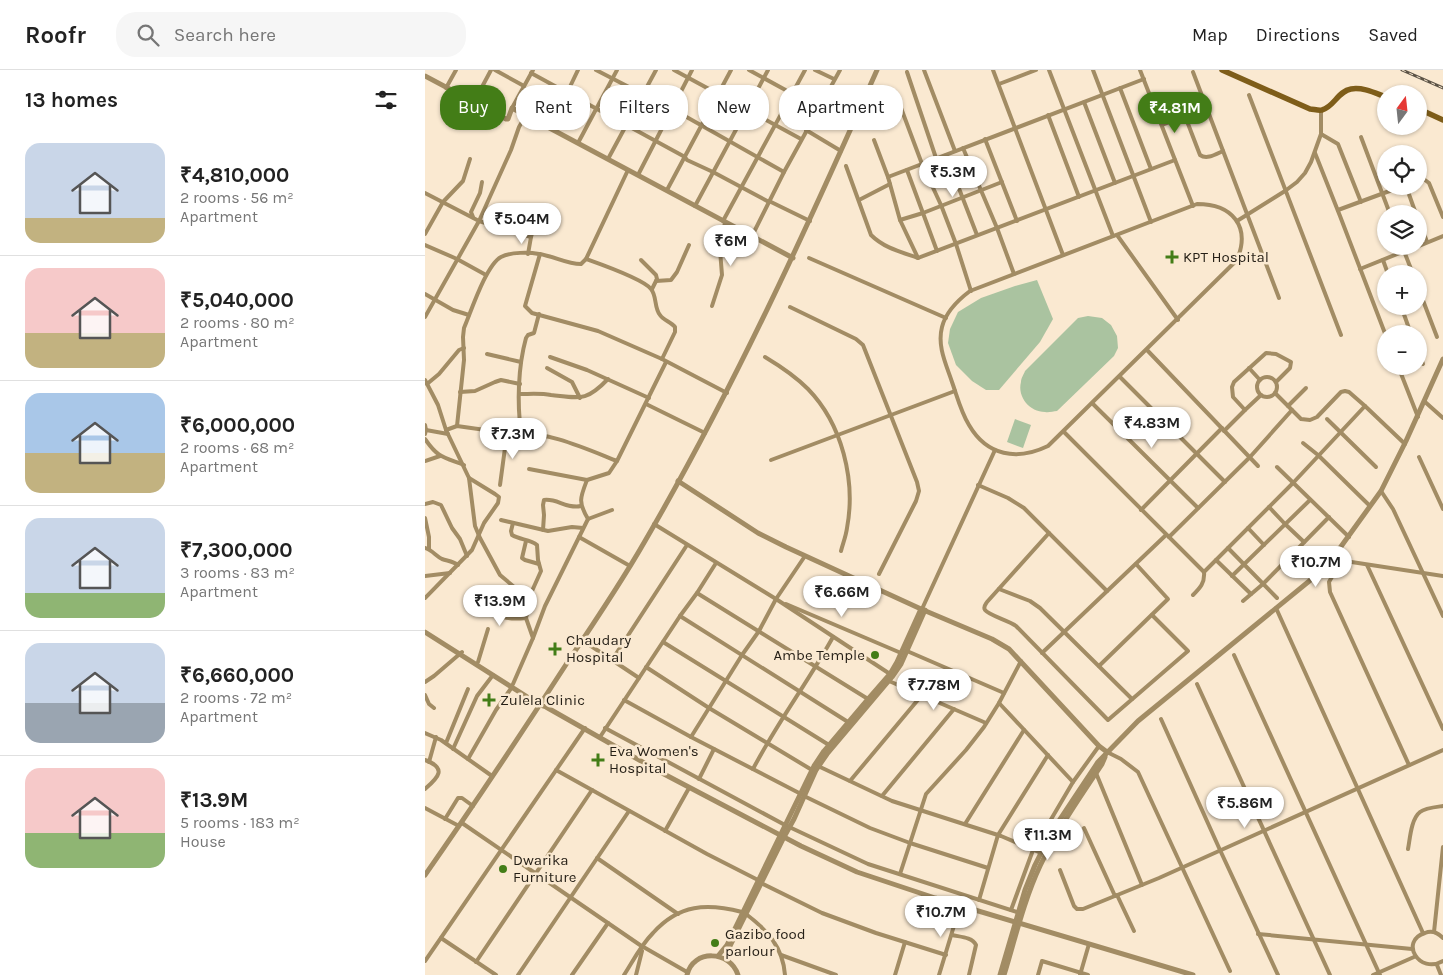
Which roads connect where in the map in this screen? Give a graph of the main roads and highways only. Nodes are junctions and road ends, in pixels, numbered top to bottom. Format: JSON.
{"nodes":[{"id":1,"x":1222,"y":70,"type":"edge"},
{"id":2,"x":1377,"y":94,"type":"edge"},
{"id":3,"x":1427,"y":113,"type":"edge"},
{"id":4,"x":1443,"y":120,"type":"edge"}],
"edges":[{"from":1,"to":2,"type":"main road"},
{"from":3,"to":4,"type":"main road"}]}
